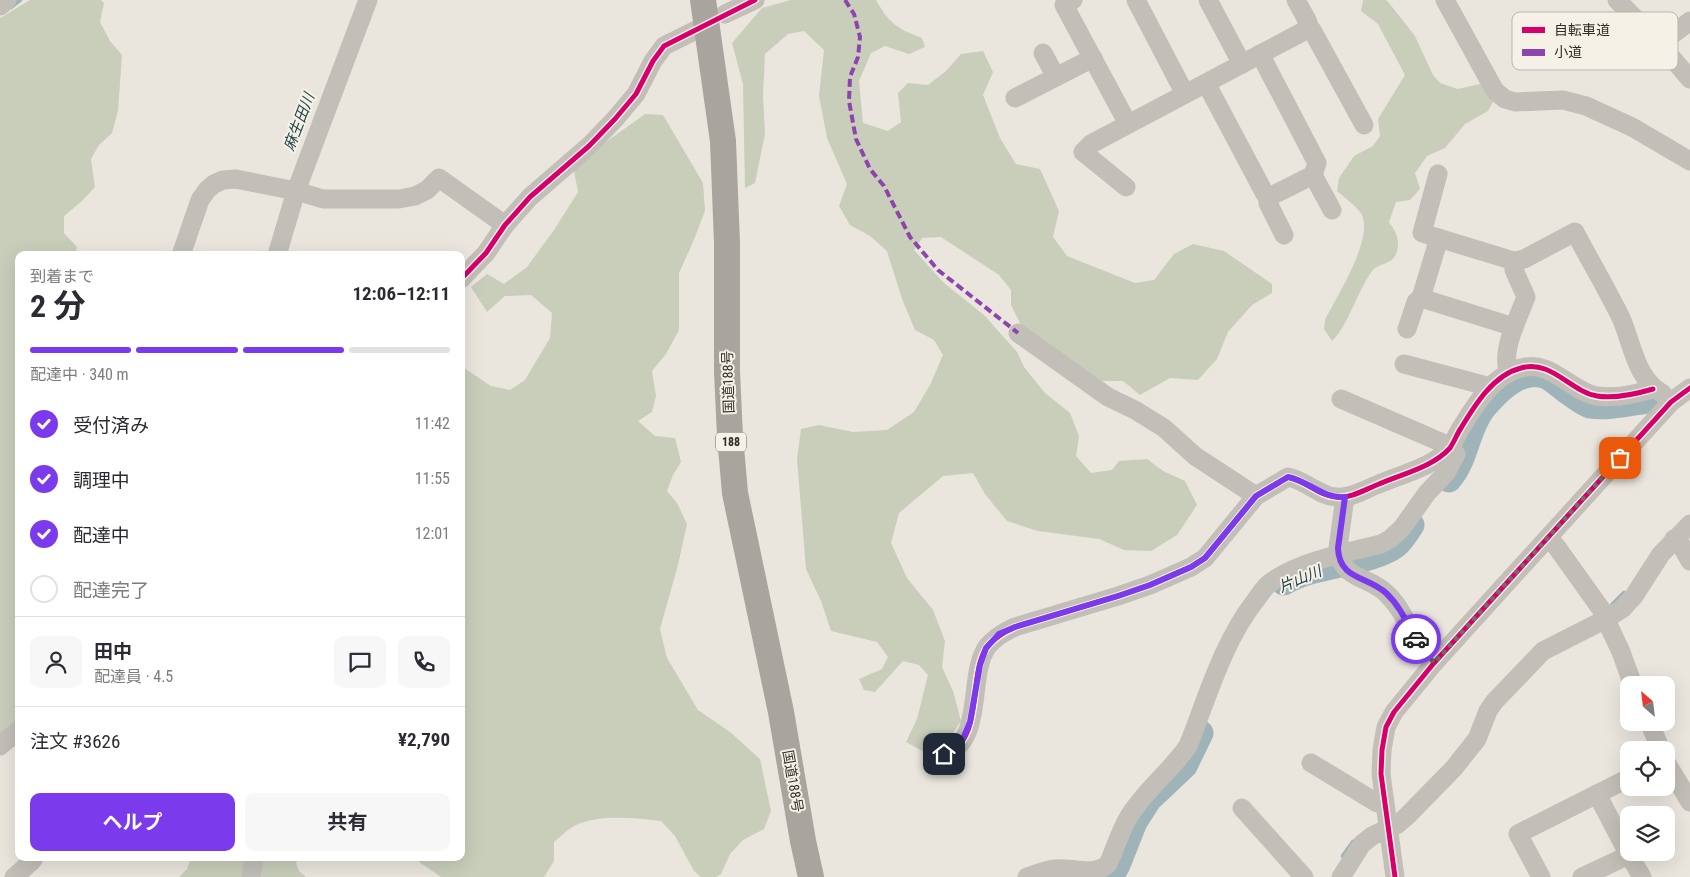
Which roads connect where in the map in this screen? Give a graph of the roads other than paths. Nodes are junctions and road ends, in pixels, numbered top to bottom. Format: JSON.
{"nodes":[{"id":1,"x":7,"y":0,"type":"edge"},
{"id":2,"x":368,"y":0,"type":"edge"},
{"id":3,"x":703,"y":0,"type":"edge"},
{"id":4,"x":755,"y":0,"type":"edge"},
{"id":5,"x":1073,"y":0,"type":"edge"},
{"id":6,"x":1136,"y":0,"type":"edge"},
{"id":7,"x":1208,"y":0,"type":"edge"},
{"id":8,"x":1296,"y":0,"type":"edge"},
{"id":9,"x":1445,"y":0,"type":"edge"},
{"id":10,"x":1616,"y":0,"type":"edge"},
{"id":11,"x":0,"y":6,"type":"edge"},
{"id":12,"x":1628,"y":12,"type":"edge"},
{"id":13,"x":725,"y":14,"type":"dead end"},
{"id":14,"x":1690,"y":22,"type":"edge"},
{"id":15,"x":1306,"y":28,"type":"junction"},
{"id":16,"x":696,"y":30,"type":"dead end"},
{"id":17,"x":1678,"y":31,"type":"edge"},
{"id":18,"x":1044,"y":53,"type":"dead end"},
{"id":19,"x":1260,"y":54,"type":"junction"},
{"id":20,"x":1093,"y":58,"type":"junction"},
{"id":21,"x":1242,"y":64,"type":"junction"},
{"id":22,"x":1678,"y":65,"type":"edge"},
{"id":23,"x":1056,"y":77,"type":"junction"},
{"id":24,"x":1690,"y":79,"type":"edge"},
{"id":25,"x":1206,"y":83,"type":"junction"},
{"id":26,"x":1185,"y":94,"type":"junction"},
{"id":27,"x":1015,"y":98,"type":"dead end"},
{"id":28,"x":1128,"y":124,"type":"junction"},
{"id":29,"x":1364,"y":124,"type":"dead end"},
{"id":30,"x":1690,"y":161,"type":"edge"},
{"id":31,"x":1438,"y":174,"type":"dead end"},
{"id":32,"x":1313,"y":175,"type":"junction"},
{"id":33,"x":1126,"y":187,"type":"dead end"},
{"id":34,"x":296,"y":191,"type":"junction"},
{"id":35,"x":1268,"y":195,"type":"junction"},
{"id":36,"x":1332,"y":210,"type":"dead end"},
{"id":37,"x":505,"y":225,"type":"junction"},
{"id":38,"x":1284,"y":235,"type":"dead end"},
{"id":39,"x":1439,"y":238,"type":"junction"},
{"id":40,"x":182,"y":251,"type":"edge"},
{"id":41,"x":278,"y":251,"type":"edge"},
{"id":42,"x":1514,"y":261,"type":"junction"},
{"id":43,"x":465,"y":275,"type":"edge"},
{"id":44,"x":1421,"y":298,"type":"junction"},
{"id":45,"x":1514,"y":326,"type":"junction"},
{"id":46,"x":1407,"y":328,"type":"dead end"},
{"id":47,"x":1018,"y":333,"type":"dead end"},
{"id":48,"x":1404,"y":364,"type":"dead end"},
{"id":49,"x":1509,"y":373,"type":"junction"},
{"id":50,"x":1690,"y":388,"type":"edge"},
{"id":51,"x":1488,"y":389,"type":"junction"},
{"id":52,"x":1653,"y":389,"type":"junction"},
{"id":53,"x":1341,"y":399,"type":"dead end"},
{"id":54,"x":1671,"y":402,"type":"junction"},
{"id":55,"x":1450,"y":448,"type":"junction"},
{"id":56,"x":1256,"y":496,"type":"junction"},
{"id":57,"x":1345,"y":497,"type":"junction"},
{"id":58,"x":1690,"y":524,"type":"edge"},
{"id":59,"x":1674,"y":539,"type":"junction"},
{"id":60,"x":1548,"y":540,"type":"junction"},
{"id":61,"x":1341,"y":560,"type":"junction"},
{"id":62,"x":1690,"y":561,"type":"edge"},
{"id":63,"x":1606,"y":619,"type":"junction"},
{"id":64,"x":1434,"y":663,"type":"junction"},
{"id":65,"x":1630,"y":676,"type":"edge"},
{"id":66,"x":15,"y":733,"type":"edge"},
{"id":67,"x":0,"y":746,"type":"edge"},
{"id":68,"x":944,"y":754,"type":"dead end"},
{"id":69,"x":1311,"y":763,"type":"dead end"},
{"id":70,"x":1675,"y":777,"type":"edge"},
{"id":71,"x":1620,"y":783,"type":"edge"},
{"id":72,"x":1598,"y":794,"type":"junction"},
{"id":73,"x":1690,"y":802,"type":"edge"},
{"id":74,"x":1384,"y":803,"type":"junction"},
{"id":75,"x":1242,"y":808,"type":"dead end"},
{"id":76,"x":1388,"y":828,"type":"junction"},
{"id":77,"x":1620,"y":837,"type":"edge"},
{"id":78,"x":1620,"y":858,"type":"edge"},
{"id":79,"x":32,"y":861,"type":"edge"},
{"id":80,"x":254,"y":861,"type":"edge"},
{"id":81,"x":1633,"y":861,"type":"edge"},
{"id":82,"x":14,"y":877,"type":"edge"},
{"id":83,"x":251,"y":877,"type":"edge"},
{"id":84,"x":811,"y":877,"type":"edge"},
{"id":85,"x":1027,"y":877,"type":"edge"},
{"id":86,"x":1304,"y":877,"type":"edge"},
{"id":87,"x":1341,"y":877,"type":"edge"},
{"id":88,"x":1395,"y":877,"type":"edge"},
{"id":89,"x":1541,"y":877,"type":"edge"},
{"id":90,"x":1582,"y":877,"type":"edge"},
{"id":91,"x":1642,"y":877,"type":"edge"}],
"edges":[{"from":1,"to":11,"type":"street"},
{"from":2,"to":34,"type":"street"},
{"from":3,"to":84,"type":"highway","name":"国道188号","number":"188"},
{"from":4,"to":13,"type":"street"},
{"from":5,"to":20,"type":"street"},
{"from":6,"to":26,"type":"street"},
{"from":7,"to":21,"type":"street"},
{"from":8,"to":15,"type":"street"},
{"from":9,"to":30,"type":"street"},
{"from":10,"to":12,"type":"street"},
{"from":14,"to":17,"type":"street"},
{"from":15,"to":19,"type":"street"},
{"from":15,"to":29,"type":"street"},
{"from":16,"to":37,"type":"street"},
{"from":18,"to":23,"type":"street"},
{"from":19,"to":21,"type":"street"},
{"from":19,"to":32,"type":"street"},
{"from":20,"to":23,"type":"street"},
{"from":20,"to":28,"type":"street"},
{"from":21,"to":25,"type":"street"},
{"from":22,"to":24,"type":"street"},
{"from":23,"to":27,"type":"street"},
{"from":25,"to":26,"type":"street"},
{"from":25,"to":35,"type":"street"},
{"from":26,"to":28,"type":"street"},
{"from":28,"to":33,"type":"street"},
{"from":31,"to":39,"type":"street"},
{"from":32,"to":35,"type":"street"},
{"from":32,"to":36,"type":"street"},
{"from":34,"to":37,"type":"street"},
{"from":34,"to":40,"type":"street"},
{"from":34,"to":41,"type":"street"},
{"from":35,"to":38,"type":"street"},
{"from":37,"to":43,"type":"street"},
{"from":39,"to":42,"type":"street"},
{"from":39,"to":44,"type":"street"},
{"from":42,"to":45,"type":"street"},
{"from":42,"to":52,"type":"street"},
{"from":44,"to":45,"type":"street"},
{"from":44,"to":46,"type":"street"},
{"from":45,"to":49,"type":"street"},
{"from":47,"to":56,"type":"street"},
{"from":48,"to":51,"type":"street"},
{"from":49,"to":51,"type":"street"},
{"from":49,"to":52,"type":"street"},
{"from":50,"to":54,"type":"street"},
{"from":51,"to":55,"type":"street"},
{"from":52,"to":54,"type":"street"},
{"from":53,"to":55,"type":"street"},
{"from":54,"to":60,"type":"street"},
{"from":55,"to":57,"type":"street"},
{"from":55,"to":61,"type":"street"},
{"from":56,"to":57,"type":"street"},
{"from":56,"to":68,"type":"street"},
{"from":57,"to":61,"type":"street"},
{"from":58,"to":59,"type":"street"},
{"from":59,"to":62,"type":"street"},
{"from":59,"to":63,"type":"street"},
{"from":60,"to":63,"type":"street"},
{"from":60,"to":64,"type":"street"},
{"from":61,"to":64,"type":"street"},
{"from":61,"to":85,"type":"street"},
{"from":63,"to":65,"type":"street"},
{"from":63,"to":76,"type":"street"},
{"from":64,"to":74,"type":"street"},
{"from":66,"to":67,"type":"street"},
{"from":69,"to":74,"type":"street"},
{"from":70,"to":73,"type":"street"},
{"from":71,"to":72,"type":"street"},
{"from":72,"to":77,"type":"street"},
{"from":72,"to":89,"type":"street"},
{"from":74,"to":76,"type":"street"},
{"from":75,"to":86,"type":"street"},
{"from":76,"to":87,"type":"street"},
{"from":76,"to":88,"type":"street"},
{"from":78,"to":90,"type":"street"},
{"from":79,"to":82,"type":"street"},
{"from":80,"to":83,"type":"street"},
{"from":81,"to":91,"type":"street"}]}
